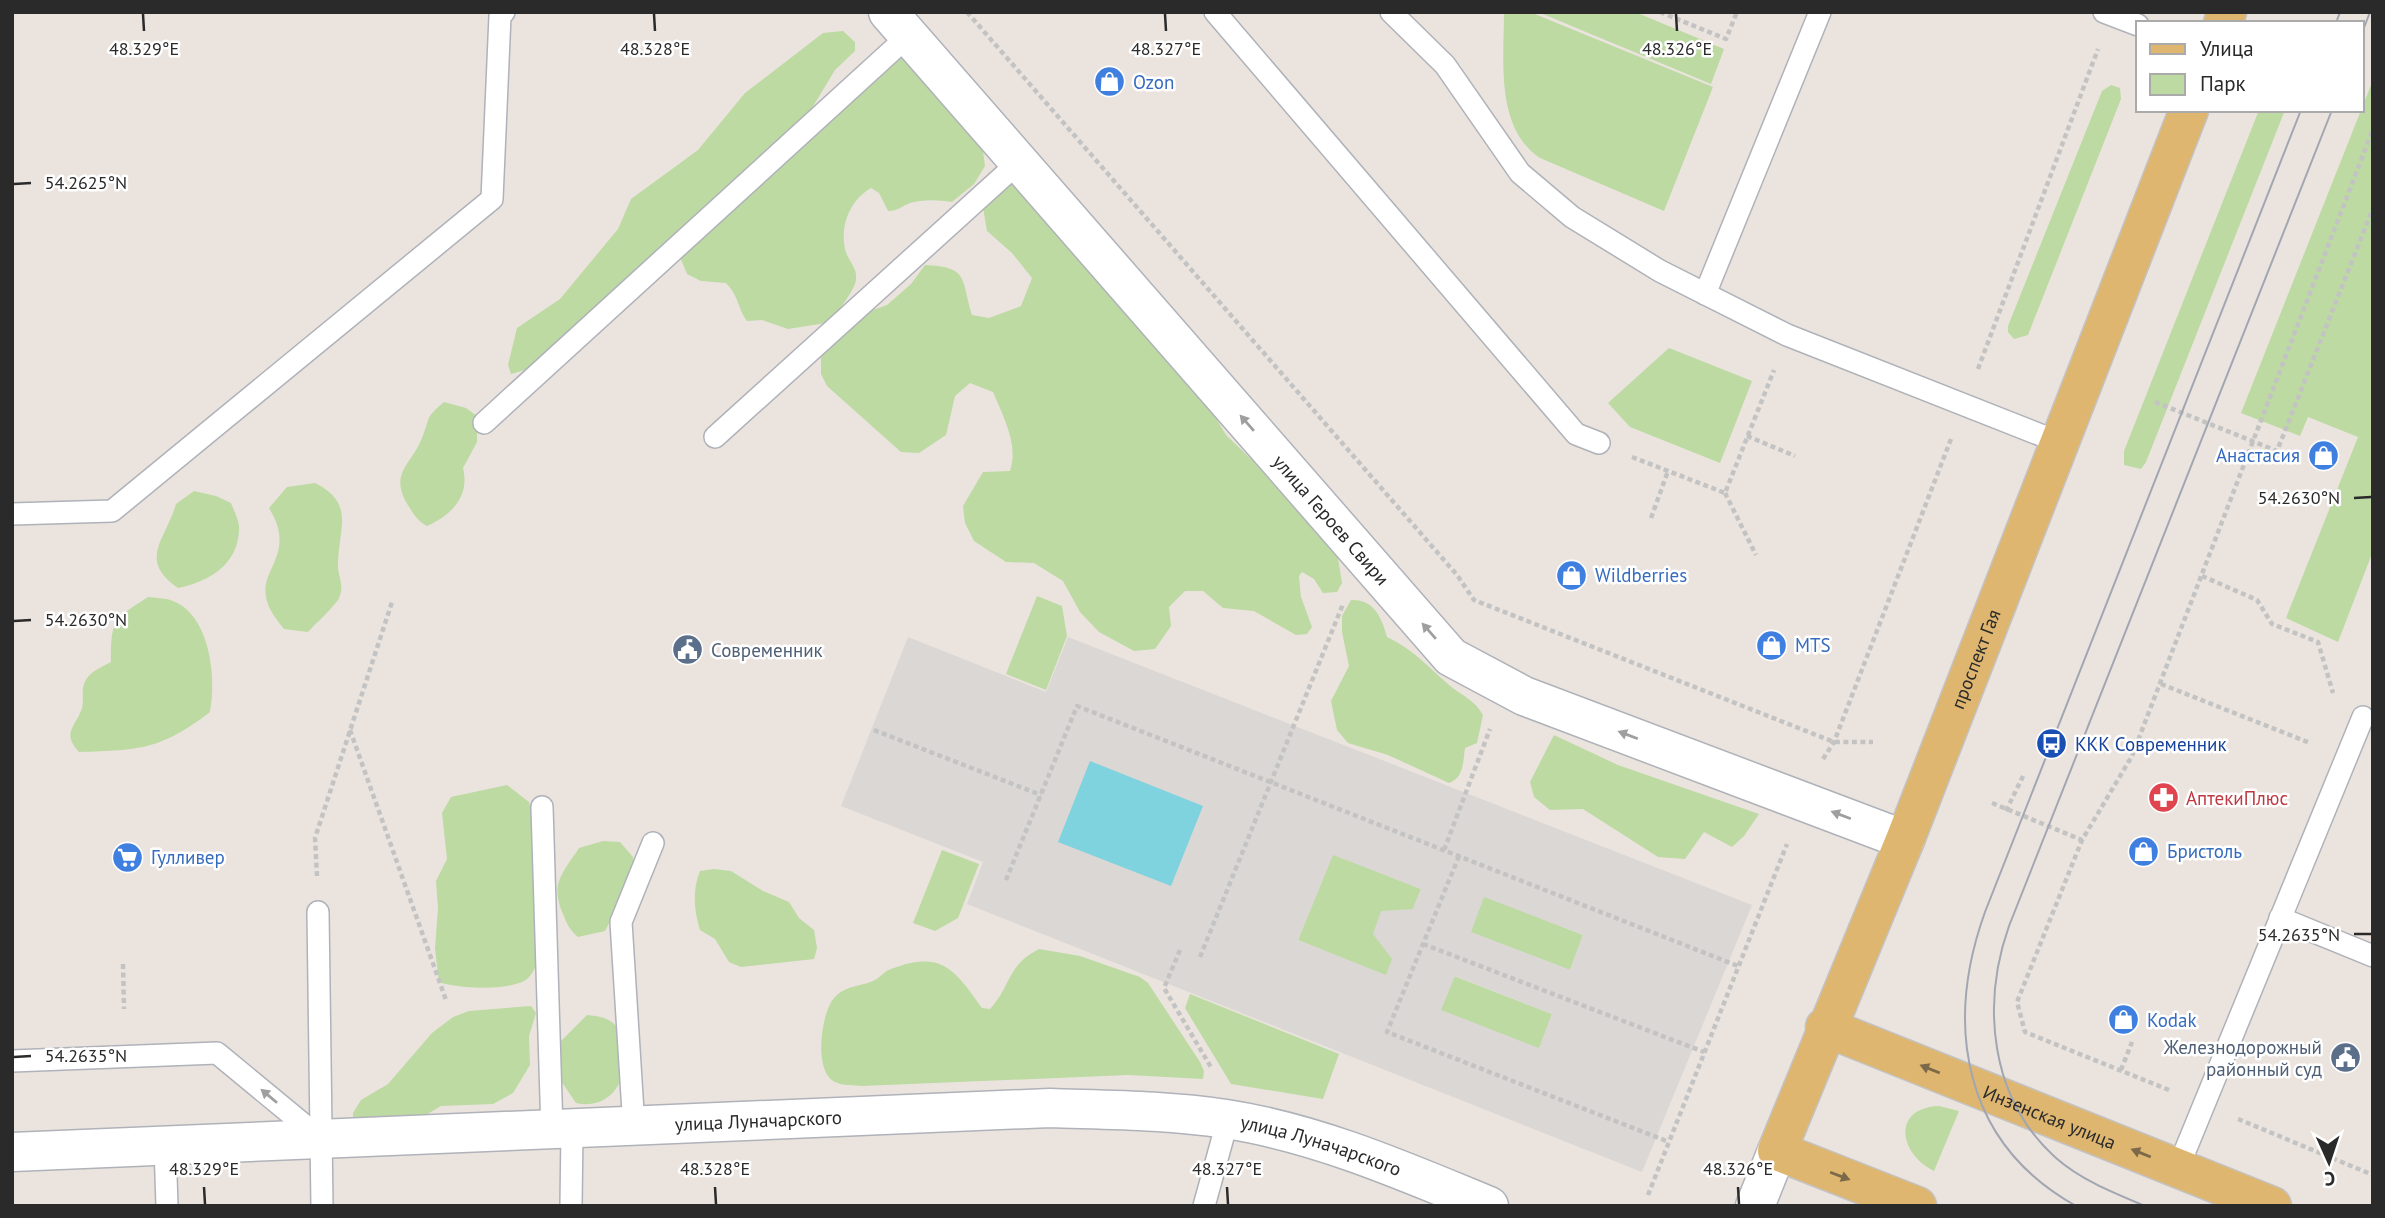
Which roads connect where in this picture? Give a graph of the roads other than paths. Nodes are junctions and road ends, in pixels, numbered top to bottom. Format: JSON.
{"nodes":[{"id":1,"x":504,"y":12,"type":"edge"},
{"id":2,"x":1215,"y":12,"type":"edge"},
{"id":3,"x":1391,"y":12,"type":"edge"},
{"id":4,"x":1820,"y":12,"type":"edge"},
{"id":5,"x":2105,"y":12,"type":"edge"},
{"id":6,"x":898,"y":24,"type":"edge"},
{"id":7,"x":2136,"y":24,"type":"edge"},
{"id":8,"x":2188,"y":112,"type":"edge"},
{"id":9,"x":1018,"y":162,"type":"junction"},
{"id":10,"x":1705,"y":294,"type":"junction"},
{"id":11,"x":484,"y":423,"type":"dead end"},
{"id":12,"x":715,"y":437,"type":"dead end"},
{"id":13,"x":1599,"y":443,"type":"road end"},
{"id":14,"x":2061,"y":443,"type":"junction"},
{"id":15,"x":12,"y":514,"type":"edge"},
{"id":16,"x":2363,"y":718,"type":"road end"},
{"id":17,"x":542,"y":807,"type":"dead end"},
{"id":18,"x":1905,"y":840,"type":"junction"},
{"id":19,"x":653,"y":843,"type":"dead end"},
{"id":20,"x":318,"y":912,"type":"road end"},
{"id":21,"x":2280,"y":918,"type":"junction"},
{"id":22,"x":2373,"y":956,"type":"edge"},
{"id":23,"x":1825,"y":1027,"type":"junction"},
{"id":24,"x":12,"y":1061,"type":"edge"},
{"id":25,"x":1228,"y":1119,"type":"junction"},
{"id":26,"x":634,"y":1128,"type":"junction"},
{"id":27,"x":562,"y":1131,"type":"junction"},
{"id":28,"x":322,"y":1140,"type":"junction"},
{"id":29,"x":165,"y":1146,"type":"junction"},
{"id":30,"x":1777,"y":1151,"type":"junction"},
{"id":31,"x":12,"y":1152,"type":"edge"},
{"id":32,"x":2178,"y":1168,"type":"junction"},
{"id":33,"x":167,"y":1206,"type":"edge"},
{"id":34,"x":322,"y":1206,"type":"edge"},
{"id":35,"x":571,"y":1206,"type":"edge"},
{"id":36,"x":1204,"y":1206,"type":"edge"},
{"id":37,"x":1489,"y":1206,"type":"edge"},
{"id":38,"x":1755,"y":1206,"type":"edge"},
{"id":39,"x":1917,"y":1206,"type":"edge"},
{"id":40,"x":2273,"y":1206,"type":"edge"}],
"edges":[{"from":1,"to":15,"type":"lane"},
{"from":2,"to":13,"type":"lane"},
{"from":3,"to":10,"type":"lane"},
{"from":4,"to":10,"type":"lane"},
{"from":5,"to":7,"type":"lane"},
{"from":6,"to":9,"type":"street","name":"улица Героев Свири"},
{"from":6,"to":11,"type":"lane"},
{"from":8,"to":14,"type":"main road","name":"проспект Гая"},
{"from":9,"to":12,"type":"lane"},
{"from":18,"to":9,"type":"street","name":"улица Героев Свири","one_way":true},
{"from":10,"to":14,"type":"lane"},
{"from":14,"to":18,"type":"main road","name":"проспект Гая"},
{"from":16,"to":21,"type":"lane"},
{"from":17,"to":27,"type":"lane"},
{"from":18,"to":23,"type":"main road","name":"проспект Гая"},
{"from":19,"to":26,"type":"lane"},
{"from":20,"to":28,"type":"lane"},
{"from":21,"to":22,"type":"lane"},
{"from":21,"to":32,"type":"lane"},
{"from":23,"to":30,"type":"main road","name":"проспект Гая"},
{"from":32,"to":23,"type":"main road","name":"Инзенская улица","one_way":true},
{"from":28,"to":24,"type":"lane","one_way":true},
{"from":25,"to":26,"type":"street","name":"улица Луначарского"},
{"from":25,"to":36,"type":"lane"},
{"from":25,"to":37,"type":"street","name":"улица Луначарского"},
{"from":26,"to":27,"type":"street","name":"улица Луначарского"},
{"from":27,"to":28,"type":"street","name":"улица Луначарского"},
{"from":27,"to":35,"type":"lane"},
{"from":28,"to":29,"type":"street","name":"улица Луначарского"},
{"from":28,"to":34,"type":"lane"},
{"from":29,"to":31,"type":"street","name":"улица Луначарского"},
{"from":29,"to":33,"type":"lane"},
{"from":30,"to":38,"type":"street","name":"проспект Гая"},
{"from":30,"to":39,"type":"main road","one_way":true},
{"from":32,"to":40,"type":"main road","name":"Инзенская улица"}]}
